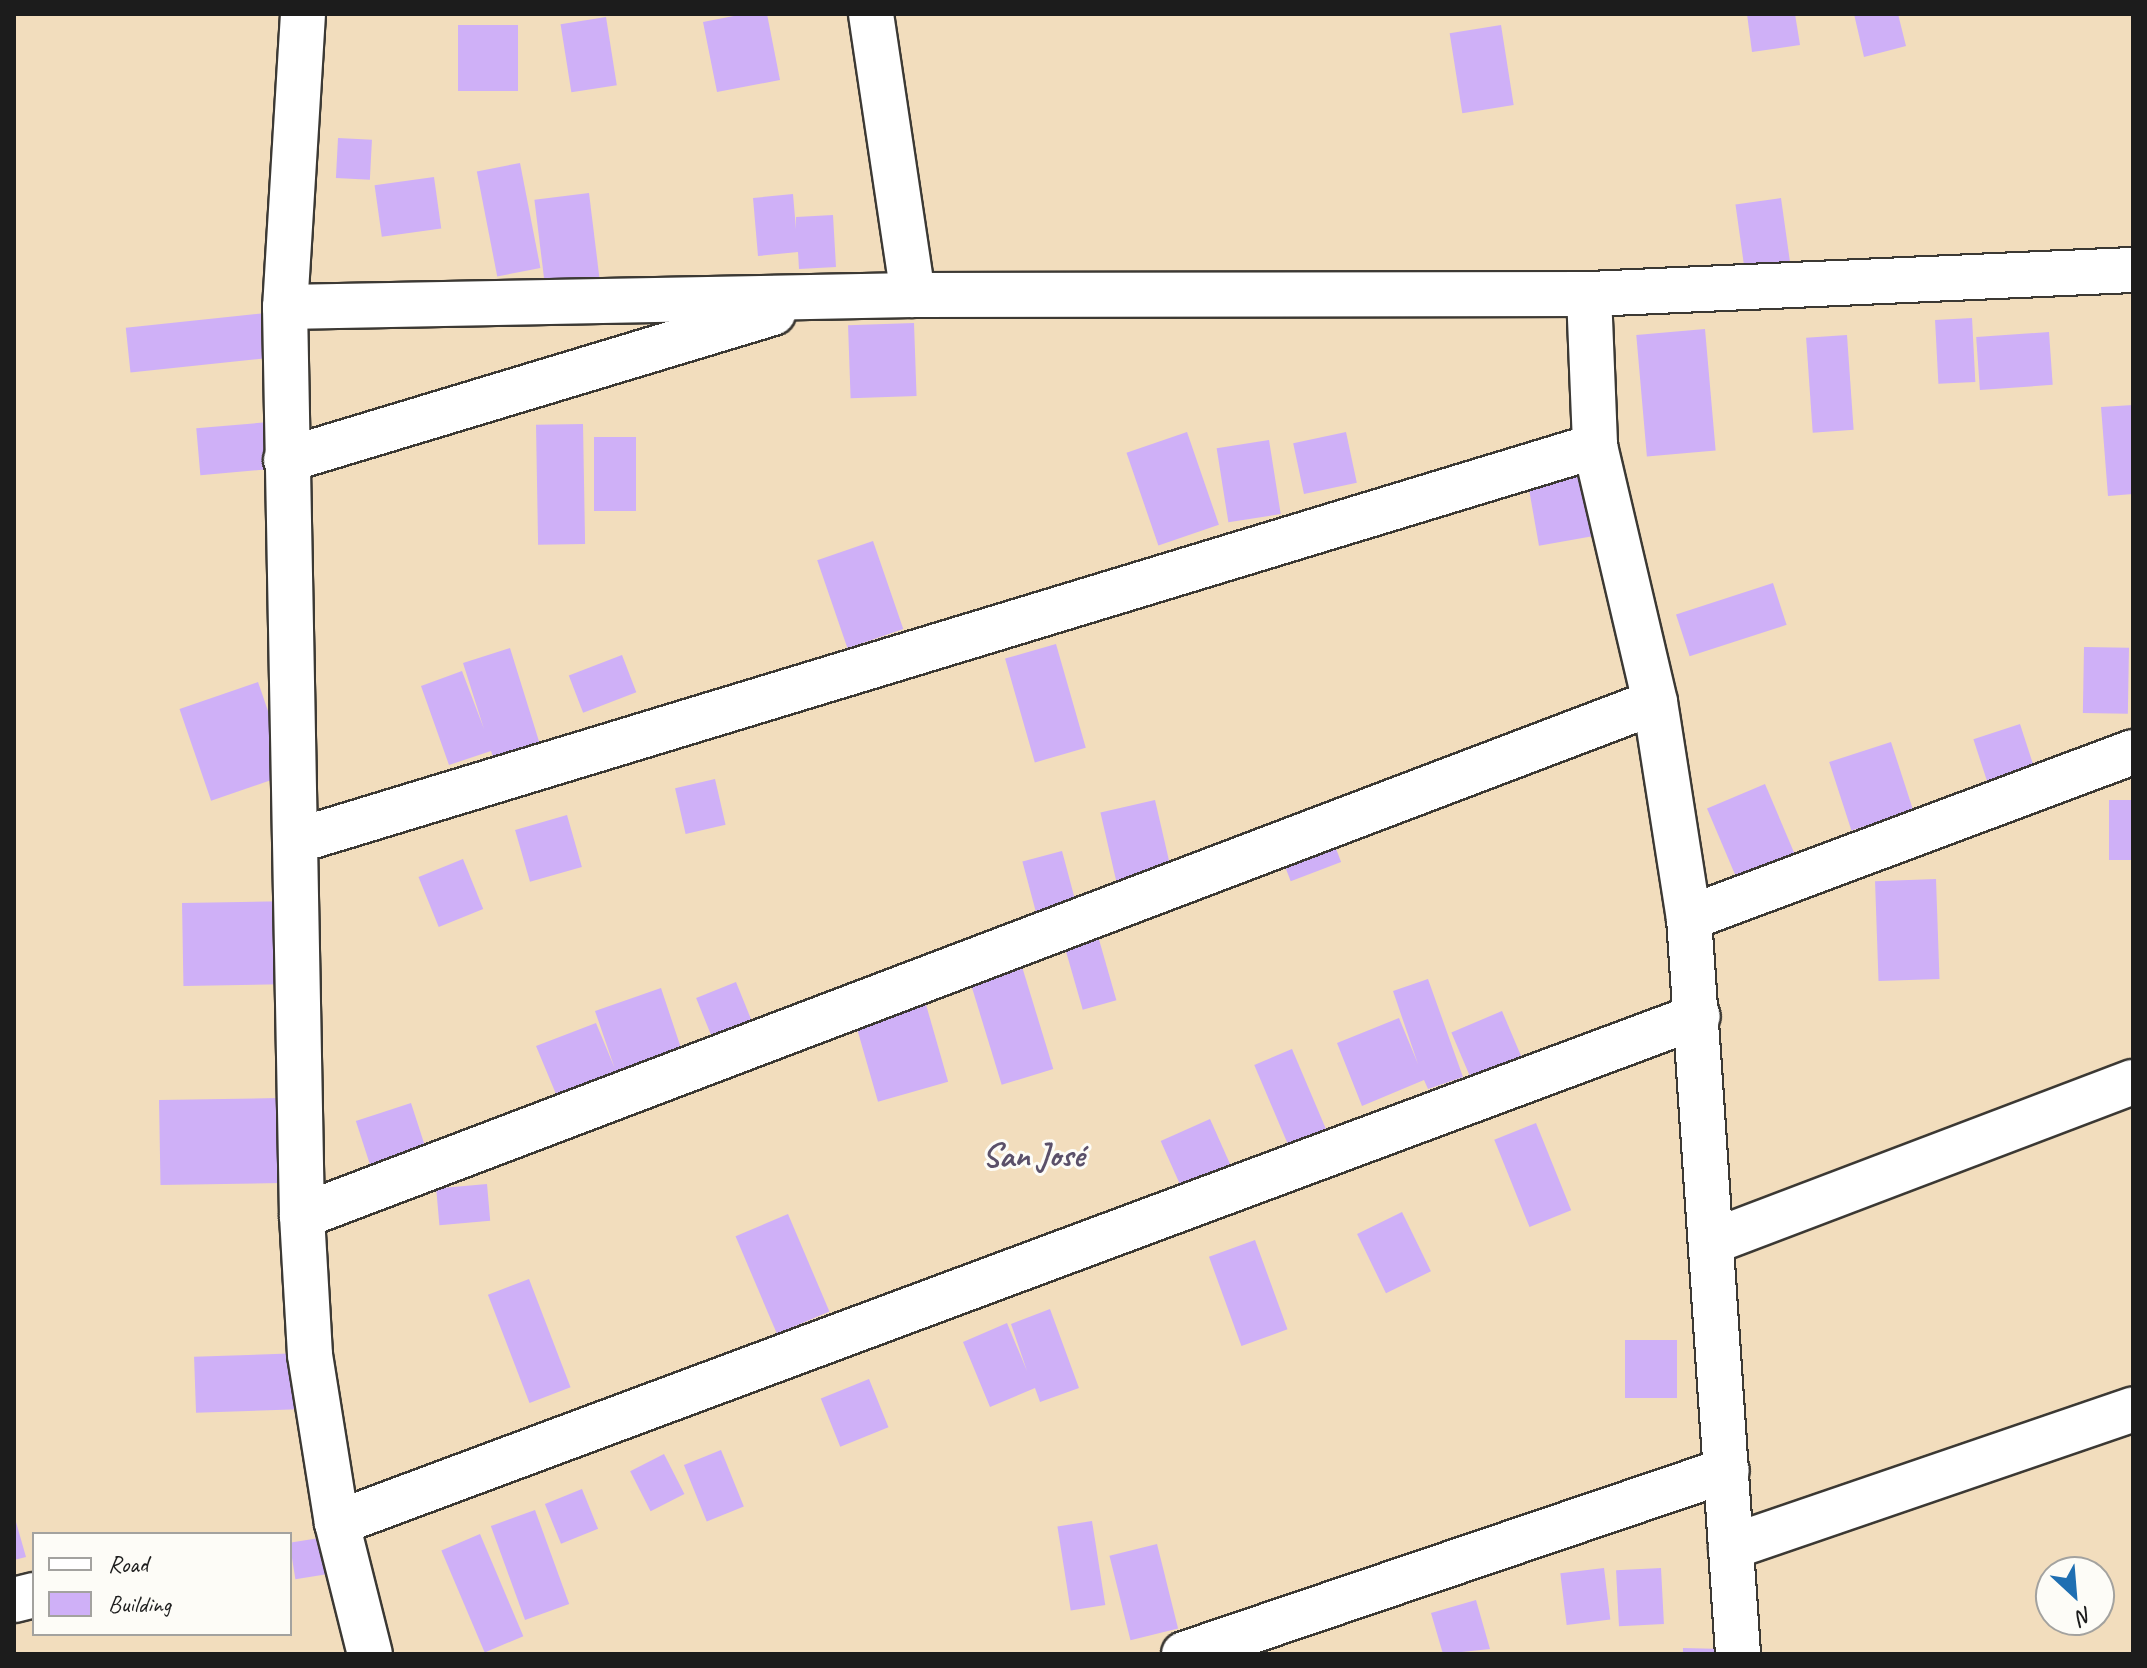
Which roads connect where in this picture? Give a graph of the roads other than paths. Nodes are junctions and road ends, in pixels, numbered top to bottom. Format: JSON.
{"nodes":[{"id":1,"x":303,"y":14,"type":"edge"},
{"id":2,"x":871,"y":14,"type":"edge"},
{"id":3,"x":2133,"y":270,"type":"edge"},
{"id":4,"x":1589,"y":294,"type":"junction"},
{"id":5,"x":913,"y":295,"type":"junction"},
{"id":6,"x":825,"y":297,"type":"junction"},
{"id":7,"x":285,"y":307,"type":"junction"},
{"id":8,"x":1595,"y":446,"type":"junction"},
{"id":9,"x":286,"y":460,"type":"junction"},
{"id":10,"x":1655,"y":702,"type":"junction"},
{"id":11,"x":2133,"y":752,"type":"edge"},
{"id":12,"x":296,"y":841,"type":"junction"},
{"id":13,"x":1689,"y":918,"type":"junction"},
{"id":14,"x":1698,"y":1016,"type":"junction"},
{"id":15,"x":2133,"y":1082,"type":"edge"},
{"id":16,"x":302,"y":1216,"type":"junction"},
{"id":17,"x":1714,"y":1241,"type":"junction"},
{"id":18,"x":2133,"y":1409,"type":"edge"},
{"id":19,"x":1727,"y":1470,"type":"junction"},
{"id":20,"x":337,"y":1523,"type":"junction"},
{"id":21,"x":1731,"y":1547,"type":"junction"},
{"id":22,"x":370,"y":1654,"type":"edge"},
{"id":23,"x":1184,"y":1654,"type":"edge"},
{"id":24,"x":1738,"y":1654,"type":"edge"}],
"edges":[{"from":1,"to":7,"type":"street"},
{"from":2,"to":5,"type":"street"},
{"from":3,"to":4,"type":"street"},
{"from":4,"to":5,"type":"street"},
{"from":4,"to":8,"type":"street"},
{"from":5,"to":6,"type":"street"},
{"from":6,"to":7,"type":"street"},
{"from":6,"to":9,"type":"street"},
{"from":7,"to":9,"type":"street"},
{"from":8,"to":10,"type":"street"},
{"from":8,"to":12,"type":"street"},
{"from":9,"to":12,"type":"street"},
{"from":10,"to":13,"type":"street"},
{"from":10,"to":16,"type":"street"},
{"from":11,"to":13,"type":"street"},
{"from":12,"to":16,"type":"street"},
{"from":13,"to":14,"type":"street"},
{"from":14,"to":17,"type":"street"},
{"from":14,"to":20,"type":"street"},
{"from":15,"to":17,"type":"street"},
{"from":16,"to":20,"type":"street"},
{"from":17,"to":19,"type":"street"},
{"from":18,"to":21,"type":"street"},
{"from":19,"to":21,"type":"street"},
{"from":19,"to":23,"type":"street"},
{"from":20,"to":22,"type":"street"},
{"from":21,"to":24,"type":"street"}]}
